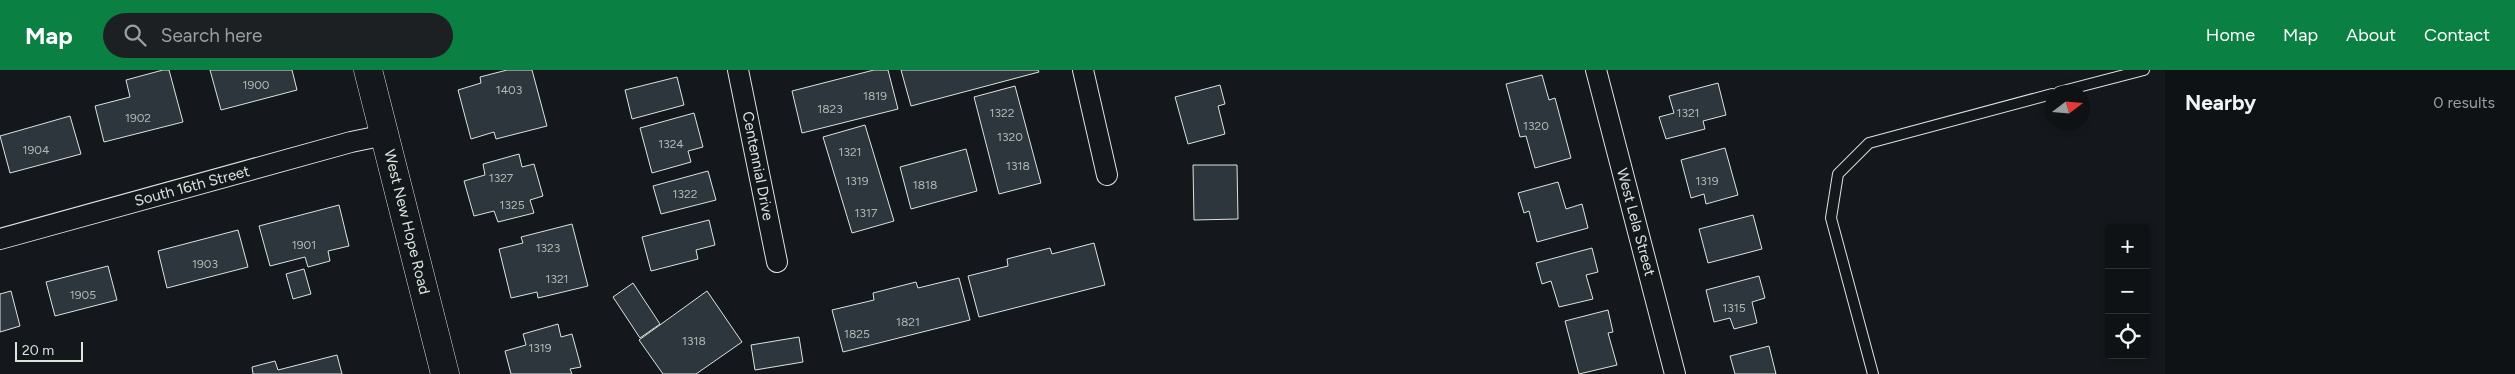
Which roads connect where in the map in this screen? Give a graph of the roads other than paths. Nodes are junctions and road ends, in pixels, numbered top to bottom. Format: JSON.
{"nodes":[{"id":1,"x":368,"y":70,"type":"edge"},
{"id":2,"x":738,"y":70,"type":"edge"},
{"id":3,"x":1083,"y":70,"type":"edge"},
{"id":4,"x":1596,"y":70,"type":"edge"},
{"id":5,"x":2144,"y":70,"type":"edge"},
{"id":6,"x":2086,"y":85,"type":"edge"},
{"id":7,"x":2045,"y":96,"type":"edge"},
{"id":8,"x":385,"y":135,"type":"junction"},
{"id":9,"x":1107,"y":175,"type":"dead end"},
{"id":10,"x":0,"y":238,"type":"edge"},
{"id":11,"x":777,"y":262,"type":"dead end"},
{"id":12,"x":445,"y":374,"type":"edge"},
{"id":13,"x":1676,"y":374,"type":"edge"},
{"id":14,"x":1873,"y":374,"type":"edge"}],
"edges":[{"from":1,"to":8,"type":"main road","name":"West New Hope Road"},
{"from":2,"to":11,"type":"street","name":"Centennial Drive"},
{"from":3,"to":9,"type":"street"},
{"from":4,"to":13,"type":"street","name":"West Lela Street"},
{"from":5,"to":6,"type":"lane"},
{"from":7,"to":14,"type":"lane"},
{"from":8,"to":10,"type":"street","name":"South 16th Street"},
{"from":8,"to":12,"type":"main road","name":"West New Hope Road"}]}
